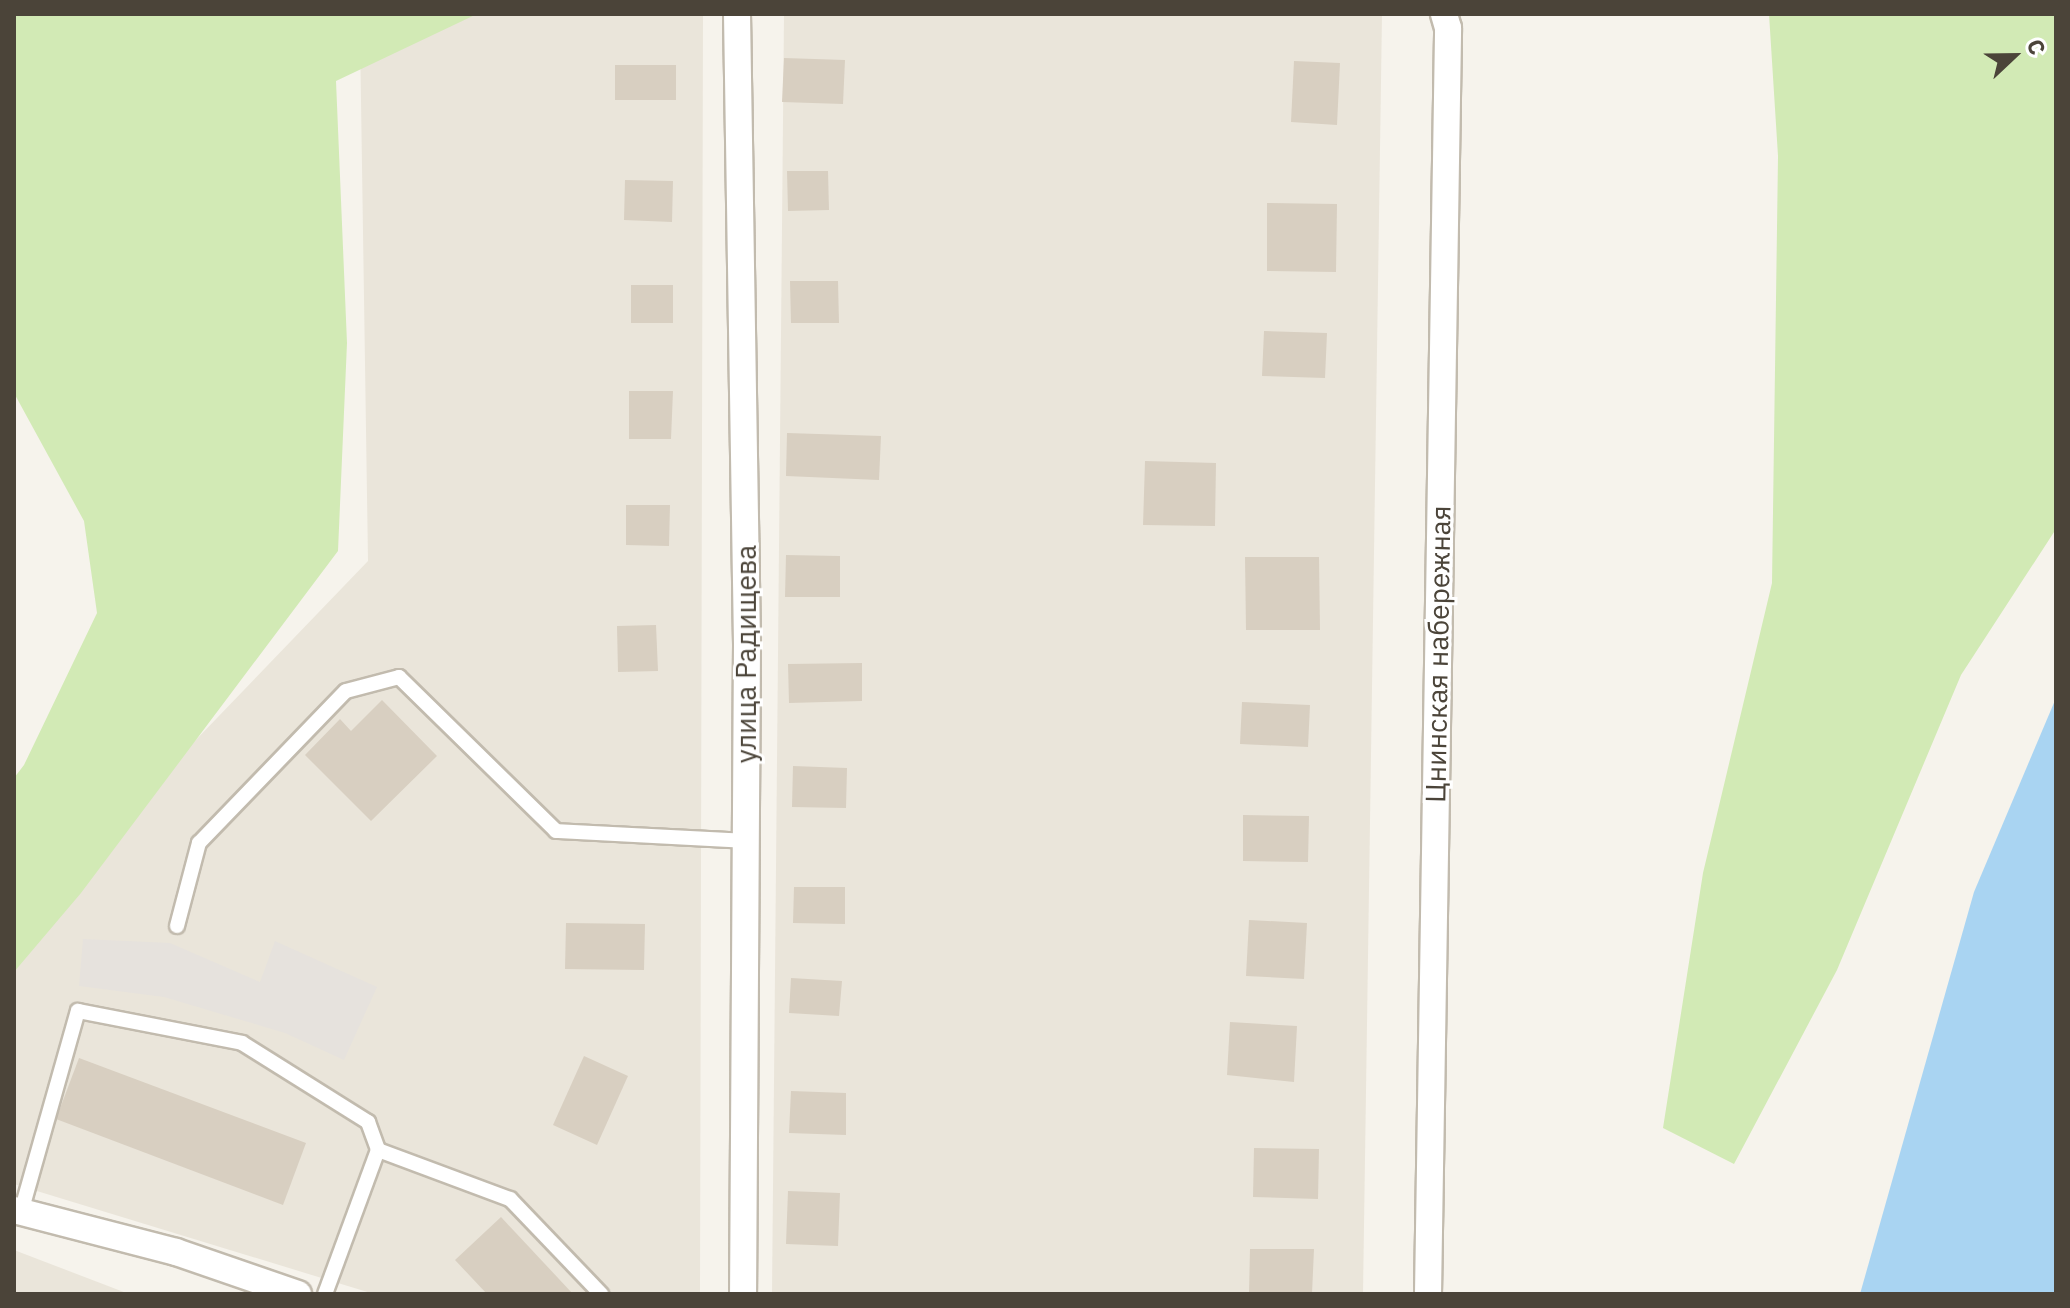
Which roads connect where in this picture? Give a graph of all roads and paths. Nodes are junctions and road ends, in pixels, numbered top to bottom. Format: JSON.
{"nodes":[{"id":1,"x":737,"y":14,"type":"edge"},
{"id":2,"x":1444,"y":14,"type":"edge"},
{"id":3,"x":746,"y":841,"type":"junction"},
{"id":4,"x":177,"y":926,"type":"dead end"},
{"id":5,"x":378,"y":1150,"type":"junction"},
{"id":6,"x":17,"y":1211,"type":"edge"},
{"id":7,"x":298,"y":1294,"type":"edge"},
{"id":8,"x":325,"y":1294,"type":"edge"},
{"id":9,"x":601,"y":1294,"type":"edge"},
{"id":10,"x":743,"y":1294,"type":"edge"},
{"id":11,"x":1428,"y":1294,"type":"edge"}],
"edges":[{"from":1,"to":3,"type":"street","name":"улица Радищева"},
{"from":2,"to":11,"type":"street","name":"Цнинская набережная"},
{"from":3,"to":4,"type":"lane"},
{"from":3,"to":10,"type":"street","name":"улица Радищева"},
{"from":5,"to":6,"type":"lane"},
{"from":5,"to":8,"type":"lane"},
{"from":5,"to":9,"type":"lane"},
{"from":6,"to":7,"type":"street"}]}
